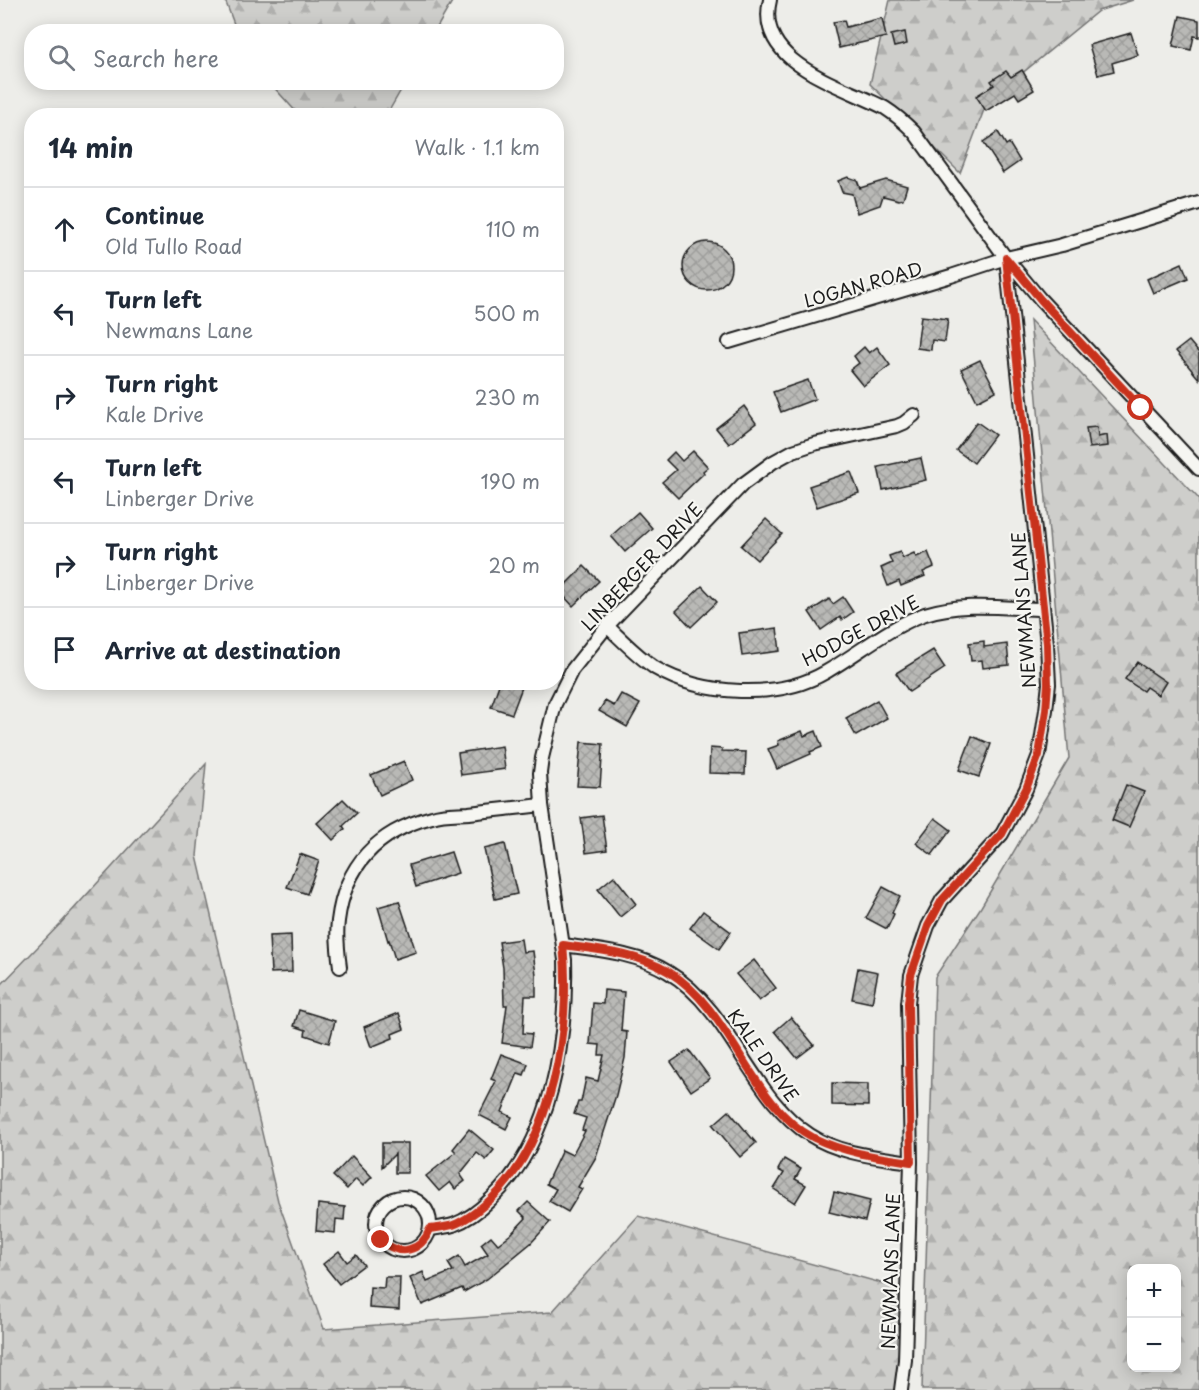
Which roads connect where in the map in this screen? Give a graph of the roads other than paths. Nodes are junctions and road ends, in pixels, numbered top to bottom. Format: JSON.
{"nodes":[{"id":1,"x":770,"y":0,"type":"edge"},
{"id":2,"x":1199,"y":203,"type":"edge"},
{"id":3,"x":1006,"y":258,"type":"junction"},
{"id":4,"x":729,"y":342,"type":"dead end"},
{"id":5,"x":914,"y":416,"type":"dead end"},
{"id":6,"x":1199,"y":469,"type":"edge"},
{"id":7,"x":1043,"y":609,"type":"junction"},
{"id":8,"x":607,"y":626,"type":"junction"},
{"id":9,"x":564,"y":685,"type":"edge"},
{"id":10,"x":562,"y":690,"type":"edge"},
{"id":11,"x":542,"y":806,"type":"junction"},
{"id":12,"x":563,"y":945,"type":"junction"},
{"id":13,"x":340,"y":967,"type":"dead end"},
{"id":14,"x":911,"y":1162,"type":"junction"},
{"id":15,"x":430,"y":1229,"type":"junction"},
{"id":16,"x":901,"y":1390,"type":"edge"}],
"edges":[{"from":1,"to":3,"type":"street"},
{"from":2,"to":3,"type":"street","name":"LOGAN ROAD"},
{"from":3,"to":4,"type":"street","name":"LOGAN ROAD"},
{"from":3,"to":6,"type":"street"},
{"from":3,"to":7,"type":"street","name":"NEWMANS LANE"},
{"from":5,"to":8,"type":"street","name":"LINBERGER DRIVE"},
{"from":7,"to":8,"type":"street","name":"HODGE DRIVE"},
{"from":7,"to":14,"type":"street","name":"NEWMANS LANE"},
{"from":8,"to":9,"type":"street","name":"LINBERGER DRIVE"},
{"from":10,"to":11,"type":"street","name":"LINBERGER DRIVE"},
{"from":11,"to":12,"type":"street","name":"LINBERGER DRIVE"},
{"from":11,"to":13,"type":"street"},
{"from":12,"to":14,"type":"street","name":"KALE DRIVE"},
{"from":12,"to":15,"type":"street","name":"LINBERGER DRIVE"},
{"from":14,"to":16,"type":"street","name":"NEWMANS LANE"},
{"from":15,"to":15,"type":"street"}]}
